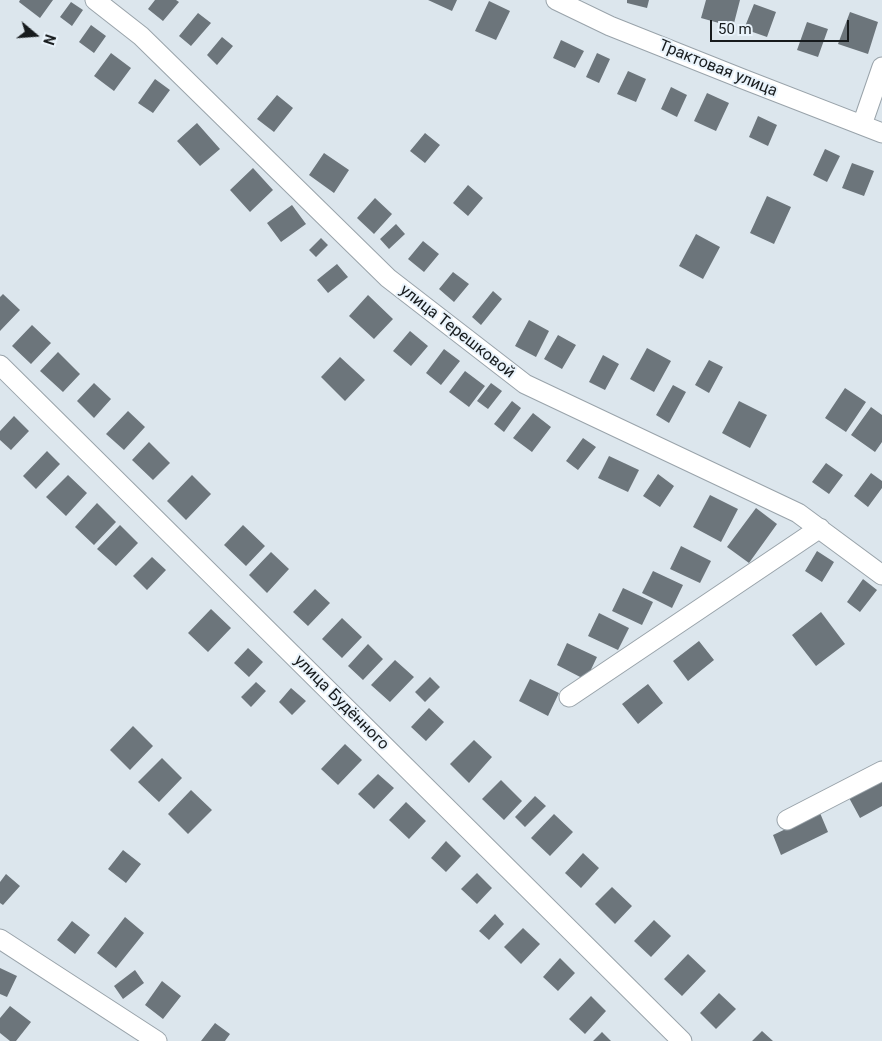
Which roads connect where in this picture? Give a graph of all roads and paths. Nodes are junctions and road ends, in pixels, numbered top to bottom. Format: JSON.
{"nodes":[{"id":1,"x":95,"y":0,"type":"edge"},
{"id":2,"x":556,"y":0,"type":"edge"},
{"id":3,"x":882,"y":67,"type":"edge"},
{"id":4,"x":862,"y":125,"type":"junction"},
{"id":5,"x":882,"y":133,"type":"edge"},
{"id":6,"x":0,"y":365,"type":"edge"},
{"id":7,"x":820,"y":528,"type":"junction"},
{"id":8,"x":882,"y":575,"type":"edge"},
{"id":9,"x":569,"y":697,"type":"dead end"},
{"id":10,"x":882,"y":771,"type":"edge"},
{"id":11,"x":787,"y":820,"type":"dead end"},
{"id":12,"x":0,"y":939,"type":"edge"},
{"id":13,"x":157,"y":1041,"type":"edge"},
{"id":14,"x":682,"y":1041,"type":"edge"}],
"edges":[{"from":1,"to":7,"type":"street","name":"улица Терешковой"},
{"from":2,"to":4,"type":"street","name":"Трактовая улица"},
{"from":3,"to":4,"type":"street"},
{"from":4,"to":5,"type":"street","name":"Трактовая улица"},
{"from":6,"to":14,"type":"street","name":"улица Будённого"},
{"from":7,"to":8,"type":"street","name":"улица Терешковой"},
{"from":7,"to":9,"type":"street"},
{"from":10,"to":11,"type":"street"},
{"from":12,"to":13,"type":"street"}]}
